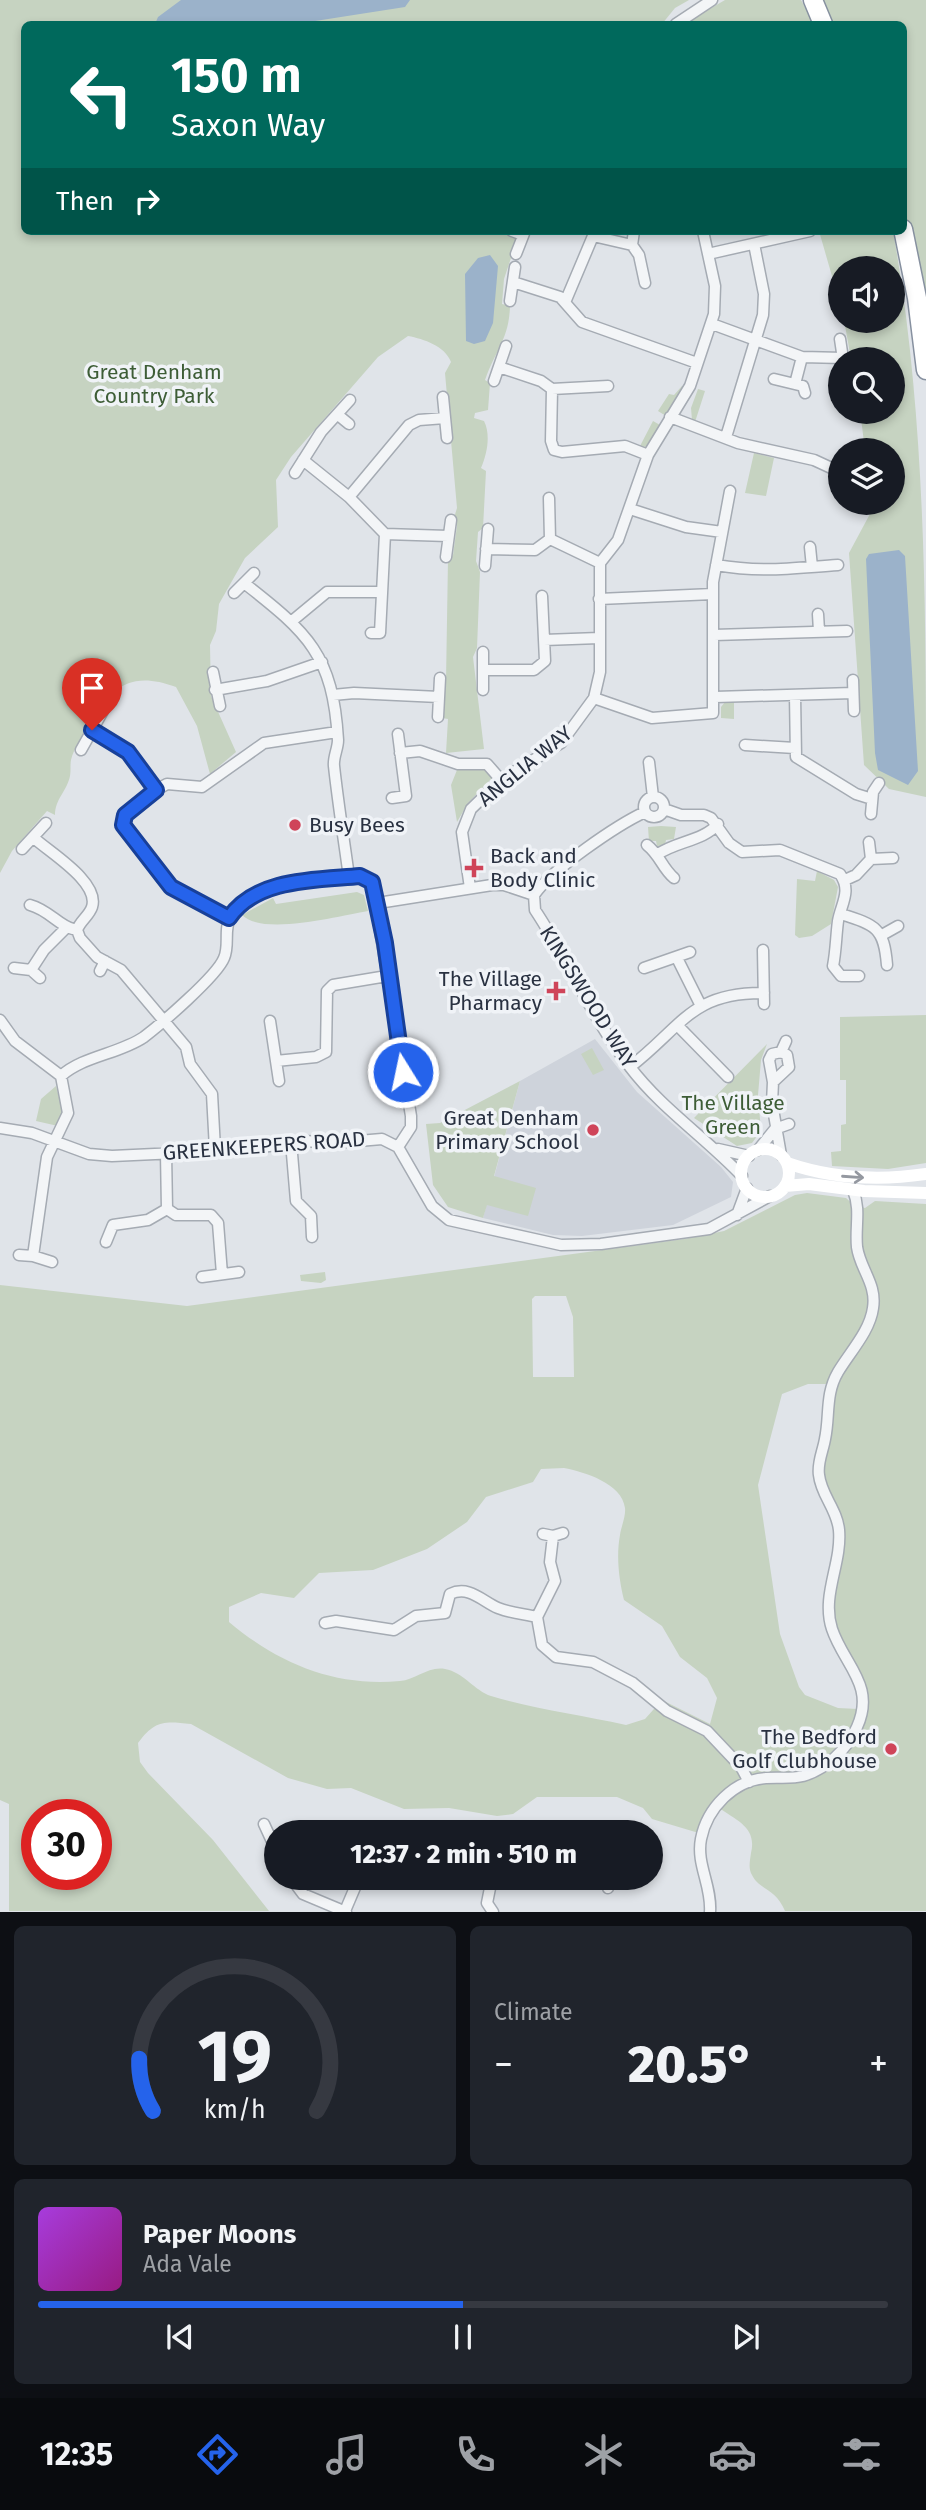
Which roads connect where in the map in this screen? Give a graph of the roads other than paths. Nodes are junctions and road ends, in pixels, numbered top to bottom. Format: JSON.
{"nodes":[{"id":1,"x":712,"y":0,"type":"edge"},
{"id":2,"x":811,"y":2,"type":"edge"},
{"id":3,"x":680,"y":21,"type":"edge"},
{"id":4,"x":821,"y":21,"type":"edge"},
{"id":5,"x":523,"y":235,"type":"edge"},
{"id":6,"x":633,"y":235,"type":"edge"},
{"id":7,"x":704,"y":235,"type":"edge"},
{"id":8,"x":790,"y":235,"type":"edge"},
{"id":9,"x":904,"y":235,"type":"edge"},
{"id":10,"x":754,"y":244,"type":"junction"},
{"id":11,"x":632,"y":245,"type":"junction"},
{"id":12,"x":516,"y":254,"type":"dead end"},
{"id":13,"x":708,"y":254,"type":"junction"},
{"id":14,"x":515,"y":267,"type":"dead end"},
{"id":15,"x":647,"y":278,"type":"dead end"},
{"id":16,"x":513,"y":282,"type":"junction"},
{"id":17,"x":566,"y":300,"type":"junction"},
{"id":18,"x":510,"y":301,"type":"dead end"},
{"id":19,"x":712,"y":324,"type":"junction"},
{"id":20,"x":840,"y":339,"type":"dead end"},
{"id":21,"x":756,"y":341,"type":"junction"},
{"id":22,"x":506,"y":346,"type":"dead end"},
{"id":23,"x":841,"y":347,"type":"edge"},
{"id":24,"x":802,"y":357,"type":"junction"},
{"id":25,"x":828,"y":360,"type":"edge"},
{"id":26,"x":697,"y":363,"type":"junction"},
{"id":27,"x":499,"y":366,"type":"junction"},
{"id":28,"x":926,"y":370,"type":"edge"},
{"id":29,"x":774,"y":379,"type":"dead end"},
{"id":30,"x":494,"y":382,"type":"dead end"},
{"id":31,"x":603,"y":383,"type":"dead end"},
{"id":32,"x":794,"y":384,"type":"junction"},
{"id":33,"x":552,"y":389,"type":"junction"},
{"id":34,"x":805,"y":393,"type":"dead end"},
{"id":35,"x":443,"y":397,"type":"dead end"},
{"id":36,"x":350,"y":400,"type":"dead end"},
{"id":37,"x":338,"y":415,"type":"junction"},
{"id":38,"x":670,"y":417,"type":"junction"},
{"id":39,"x":445,"y":418,"type":"junction"},
{"id":40,"x":349,"y":424,"type":"dead end"},
{"id":41,"x":447,"y":438,"type":"dead end"},
{"id":42,"x":726,"y":438,"type":"junction"},
{"id":43,"x":648,"y":455,"type":"junction"},
{"id":44,"x":303,"y":460,"type":"junction"},
{"id":45,"x":828,"y":466,"type":"edge"},
{"id":46,"x":295,"y":472,"type":"dead end"},
{"id":47,"x":730,"y":491,"type":"dead end"},
{"id":48,"x":349,"y":497,"type":"junction"},
{"id":49,"x":549,"y":498,"type":"dead end"},
{"id":50,"x":630,"y":509,"type":"junction"},
{"id":51,"x":451,"y":520,"type":"dead end"},
{"id":52,"x":488,"y":528,"type":"dead end"},
{"id":53,"x":722,"y":532,"type":"junction"},
{"id":54,"x":385,"y":534,"type":"junction"},
{"id":55,"x":448,"y":536,"type":"junction"},
{"id":56,"x":550,"y":539,"type":"junction"},
{"id":57,"x":810,"y":547,"type":"dead end"},
{"id":58,"x":486,"y":549,"type":"junction"},
{"id":59,"x":446,"y":556,"type":"dead end"},
{"id":60,"x":600,"y":563,"type":"junction"},
{"id":61,"x":716,"y":565,"type":"junction"},
{"id":62,"x":838,"y":565,"type":"dead end"},
{"id":63,"x":485,"y":566,"type":"dead end"},
{"id":64,"x":812,"y":566,"type":"junction"},
{"id":65,"x":254,"y":573,"type":"dead end"},
{"id":66,"x":244,"y":583,"type":"junction"},
{"id":67,"x":382,"y":592,"type":"junction"},
{"id":68,"x":234,"y":593,"type":"dead end"},
{"id":69,"x":713,"y":594,"type":"junction"},
{"id":70,"x":542,"y":596,"type":"dead end"},
{"id":71,"x":599,"y":599,"type":"junction"},
{"id":72,"x":818,"y":614,"type":"dead end"},
{"id":73,"x":292,"y":621,"type":"junction"},
{"id":74,"x":819,"y":631,"type":"junction"},
{"id":75,"x":847,"y":631,"type":"dead end"},
{"id":76,"x":371,"y":633,"type":"dead end"},
{"id":77,"x":714,"y":635,"type":"junction"},
{"id":78,"x":599,"y":638,"type":"junction"},
{"id":79,"x":544,"y":640,"type":"junction"},
{"id":80,"x":483,"y":652,"type":"dead end"},
{"id":81,"x":322,"y":662,"type":"junction"},
{"id":82,"x":484,"y":670,"type":"junction"},
{"id":83,"x":213,"y":672,"type":"dead end"},
{"id":84,"x":440,"y":678,"type":"dead end"},
{"id":85,"x":853,"y":680,"type":"dead end"},
{"id":86,"x":215,"y":690,"type":"junction"},
{"id":87,"x":483,"y":690,"type":"dead end"},
{"id":88,"x":853,"y":693,"type":"junction"},
{"id":89,"x":333,"y":695,"type":"junction"},
{"id":90,"x":795,"y":695,"type":"junction"},
{"id":91,"x":439,"y":697,"type":"junction"},
{"id":92,"x":715,"y":697,"type":"junction"},
{"id":93,"x":594,"y":698,"type":"junction"},
{"id":94,"x":220,"y":706,"type":"dead end"},
{"id":95,"x":104,"y":709,"type":"dead end"},
{"id":96,"x":854,"y":712,"type":"dead end"},
{"id":97,"x":438,"y":717,"type":"dead end"},
{"id":98,"x":92,"y":730,"type":"junction"},
{"id":99,"x":337,"y":732,"type":"junction"},
{"id":100,"x":398,"y":734,"type":"dead end"},
{"id":101,"x":745,"y":745,"type":"dead end"},
{"id":102,"x":796,"y":748,"type":"junction"},
{"id":103,"x":81,"y":750,"type":"dead end"},
{"id":104,"x":400,"y":753,"type":"junction"},
{"id":105,"x":649,"y":762,"type":"dead end"},
{"id":106,"x":501,"y":780,"type":"junction"},
{"id":107,"x":879,"y":783,"type":"dead end"},
{"id":108,"x":156,"y":790,"type":"junction"},
{"id":109,"x":653,"y":797,"type":"junction"},
{"id":110,"x":392,"y":798,"type":"dead end"},
{"id":111,"x":872,"y":799,"type":"junction"},
{"id":112,"x":664,"y":810,"type":"junction"},
{"id":113,"x":645,"y":811,"type":"junction"},
{"id":114,"x":871,"y":814,"type":"dead end"},
{"id":115,"x":46,"y":823,"type":"dead end"},
{"id":116,"x":718,"y":824,"type":"junction"},
{"id":117,"x":34,"y":838,"type":"junction"},
{"id":118,"x":869,"y":842,"type":"dead end"},
{"id":119,"x":647,"y":845,"type":"dead end"},
{"id":120,"x":22,"y":849,"type":"dead end"},
{"id":121,"x":658,"y":854,"type":"junction"},
{"id":122,"x":893,"y":858,"type":"dead end"},
{"id":123,"x":871,"y":859,"type":"junction"},
{"id":124,"x":349,"y":877,"type":"junction"},
{"id":125,"x":674,"y":878,"type":"dead end"},
{"id":126,"x":845,"y":880,"type":"junction"},
{"id":127,"x":470,"y":888,"type":"junction"},
{"id":128,"x":534,"y":895,"type":"junction"},
{"id":129,"x":378,"y":903,"type":"junction"},
{"id":130,"x":30,"y":905,"type":"dead end"},
{"id":131,"x":841,"y":914,"type":"junction"},
{"id":132,"x":229,"y":918,"type":"junction"},
{"id":133,"x":898,"y":926,"type":"dead end"},
{"id":134,"x":72,"y":929,"type":"junction"},
{"id":135,"x":883,"y":935,"type":"junction"},
{"id":136,"x":763,"y":950,"type":"dead end"},
{"id":137,"x":690,"y":953,"type":"dead end"},
{"id":138,"x":677,"y":958,"type":"junction"},
{"id":139,"x":887,"y":965,"type":"dead end"},
{"id":140,"x":14,"y":968,"type":"dead end"},
{"id":141,"x":643,"y":968,"type":"dead end"},
{"id":142,"x":31,"y":970,"type":"junction"},
{"id":143,"x":387,"y":976,"type":"junction"},
{"id":144,"x":859,"y":976,"type":"dead end"},
{"id":145,"x":40,"y":978,"type":"dead end"},
{"id":146,"x":701,"y":1004,"type":"junction"},
{"id":147,"x":164,"y":1019,"type":"junction"},
{"id":148,"x":0,"y":1020,"type":"edge"},
{"id":149,"x":270,"y":1021,"type":"dead end"},
{"id":150,"x":678,"y":1026,"type":"junction"},
{"id":151,"x":276,"y":1062,"type":"junction"},
{"id":152,"x":629,"y":1067,"type":"junction"},
{"id":153,"x":61,"y":1076,"type":"junction"},
{"id":154,"x":728,"y":1077,"type":"dead end"},
{"id":155,"x":279,"y":1081,"type":"dead end"},
{"id":156,"x":773,"y":1082,"type":"junction"},
{"id":157,"x":789,"y":1124,"type":"dead end"},
{"id":158,"x":0,"y":1128,"type":"edge"},
{"id":159,"x":775,"y":1129,"type":"junction"},
{"id":160,"x":53,"y":1141,"type":"junction"},
{"id":161,"x":291,"y":1142,"type":"junction"},
{"id":162,"x":398,"y":1147,"type":"junction"},
{"id":163,"x":215,"y":1149,"type":"junction"},
{"id":164,"x":717,"y":1149,"type":"junction"},
{"id":165,"x":166,"y":1153,"type":"junction"},
{"id":166,"x":754,"y":1153,"type":"junction"},
{"id":167,"x":784,"y":1159,"type":"junction"},
{"id":168,"x":926,"y":1174,"type":"edge"},
{"id":169,"x":744,"y":1182,"type":"junction"},
{"id":170,"x":785,"y":1186,"type":"junction"},
{"id":171,"x":853,"y":1190,"type":"junction"},
{"id":172,"x":871,"y":1191,"type":"junction"},
{"id":173,"x":926,"y":1193,"type":"edge"},
{"id":174,"x":770,"y":1196,"type":"junction"},
{"id":175,"x":859,"y":1206,"type":"junction"},
{"id":176,"x":167,"y":1209,"type":"junction"},
{"id":177,"x":737,"y":1215,"type":"junction"},
{"id":178,"x":313,"y":1237,"type":"dead end"},
{"id":179,"x":106,"y":1242,"type":"dead end"},
{"id":180,"x":19,"y":1255,"type":"dead end"},
{"id":181,"x":33,"y":1256,"type":"junction"},
{"id":182,"x":52,"y":1262,"type":"dead end"},
{"id":183,"x":239,"y":1272,"type":"dead end"},
{"id":184,"x":222,"y":1274,"type":"junction"},
{"id":185,"x":202,"y":1277,"type":"dead end"},
{"id":186,"x":553,"y":1534,"type":"dead end"},
{"id":187,"x":537,"y":1617,"type":"junction"},
{"id":188,"x":325,"y":1623,"type":"dead end"},
{"id":189,"x":749,"y":1782,"type":"junction"},
{"id":190,"x":300,"y":1890,"type":"edge"},
{"id":191,"x":354,"y":1890,"type":"edge"},
{"id":192,"x":490,"y":1890,"type":"edge"},
{"id":193,"x":345,"y":1911,"type":"edge"},
{"id":194,"x":494,"y":1912,"type":"edge"},
{"id":195,"x":709,"y":1912,"type":"edge"}],
"edges":[{"from":1,"to":3,"type":"street"},
{"from":2,"to":4,"type":"highway"},
{"from":5,"to":12,"type":"street"},
{"from":6,"to":11,"type":"street"},
{"from":7,"to":13,"type":"street"},
{"from":8,"to":10,"type":"street"},
{"from":9,"to":28,"type":"highway"},
{"from":10,"to":13,"type":"street"},
{"from":10,"to":21,"type":"street"},
{"from":11,"to":15,"type":"street"},
{"from":11,"to":17,"type":"street"},
{"from":13,"to":19,"type":"street"},
{"from":14,"to":16,"type":"street"},
{"from":16,"to":17,"type":"street"},
{"from":16,"to":18,"type":"street"},
{"from":17,"to":26,"type":"street"},
{"from":19,"to":21,"type":"street"},
{"from":19,"to":26,"type":"street"},
{"from":20,"to":23,"type":"street"},
{"from":21,"to":24,"type":"street"},
{"from":21,"to":42,"type":"street"},
{"from":22,"to":27,"type":"street"},
{"from":24,"to":25,"type":"street"},
{"from":24,"to":32,"type":"street"},
{"from":26,"to":38,"type":"street"},
{"from":27,"to":30,"type":"street"},
{"from":27,"to":33,"type":"street"},
{"from":29,"to":32,"type":"street"},
{"from":31,"to":33,"type":"street"},
{"from":32,"to":34,"type":"street"},
{"from":33,"to":43,"type":"street"},
{"from":35,"to":39,"type":"street"},
{"from":36,"to":37,"type":"street"},
{"from":37,"to":40,"type":"street"},
{"from":37,"to":44,"type":"street"},
{"from":38,"to":42,"type":"street"},
{"from":38,"to":43,"type":"street"},
{"from":39,"to":41,"type":"street"},
{"from":39,"to":48,"type":"street"},
{"from":42,"to":45,"type":"street"},
{"from":43,"to":50,"type":"street"},
{"from":44,"to":46,"type":"street"},
{"from":44,"to":48,"type":"street"},
{"from":47,"to":53,"type":"street"},
{"from":48,"to":54,"type":"street"},
{"from":49,"to":56,"type":"street"},
{"from":50,"to":53,"type":"street"},
{"from":50,"to":60,"type":"street"},
{"from":51,"to":55,"type":"street"},
{"from":52,"to":58,"type":"street"},
{"from":53,"to":61,"type":"street"},
{"from":54,"to":55,"type":"street"},
{"from":54,"to":67,"type":"street"},
{"from":55,"to":59,"type":"street"},
{"from":56,"to":58,"type":"street"},
{"from":56,"to":60,"type":"street"},
{"from":57,"to":64,"type":"street"},
{"from":58,"to":63,"type":"street"},
{"from":60,"to":71,"type":"street","name":"ANGLIA WAY"},
{"from":61,"to":64,"type":"street"},
{"from":61,"to":69,"type":"street"},
{"from":62,"to":64,"type":"street"},
{"from":65,"to":66,"type":"street"},
{"from":66,"to":68,"type":"street"},
{"from":66,"to":73,"type":"street"},
{"from":67,"to":73,"type":"street"},
{"from":67,"to":76,"type":"street"},
{"from":69,"to":71,"type":"street"},
{"from":69,"to":77,"type":"street"},
{"from":70,"to":79,"type":"street"},
{"from":71,"to":78,"type":"street","name":"ANGLIA WAY"},
{"from":72,"to":74,"type":"street"},
{"from":73,"to":81,"type":"street"},
{"from":74,"to":75,"type":"street"},
{"from":74,"to":77,"type":"street"},
{"from":77,"to":92,"type":"street"},
{"from":78,"to":79,"type":"street"},
{"from":78,"to":93,"type":"street","name":"ANGLIA WAY"},
{"from":79,"to":82,"type":"street"},
{"from":80,"to":82,"type":"street"},
{"from":81,"to":86,"type":"street"},
{"from":81,"to":89,"type":"street"},
{"from":82,"to":87,"type":"street"},
{"from":83,"to":86,"type":"street"},
{"from":84,"to":91,"type":"street"},
{"from":85,"to":88,"type":"street"},
{"from":86,"to":94,"type":"street"},
{"from":88,"to":90,"type":"street"},
{"from":88,"to":96,"type":"street"},
{"from":89,"to":91,"type":"street"},
{"from":89,"to":99,"type":"street"},
{"from":90,"to":92,"type":"street"},
{"from":90,"to":102,"type":"street"},
{"from":91,"to":97,"type":"street"},
{"from":92,"to":93,"type":"street"},
{"from":93,"to":106,"type":"street","name":"ANGLIA WAY"},
{"from":95,"to":98,"type":"street"},
{"from":98,"to":103,"type":"street"},
{"from":98,"to":108,"type":"street"},
{"from":99,"to":108,"type":"street"},
{"from":99,"to":124,"type":"street"},
{"from":100,"to":104,"type":"street"},
{"from":101,"to":102,"type":"street"},
{"from":102,"to":111,"type":"street"},
{"from":104,"to":106,"type":"street"},
{"from":104,"to":110,"type":"street"},
{"from":105,"to":109,"type":"street"},
{"from":106,"to":127,"type":"street","name":"ANGLIA WAY"},
{"from":107,"to":111,"type":"street"},
{"from":108,"to":132,"type":"street"},
{"from":109,"to":112,"type":"street"},
{"from":109,"to":113,"type":"street"},
{"from":111,"to":114,"type":"street"},
{"from":112,"to":113,"type":"street"},
{"from":112,"to":116,"type":"street"},
{"from":113,"to":128,"type":"street"},
{"from":115,"to":117,"type":"street"},
{"from":116,"to":121,"type":"street"},
{"from":116,"to":126,"type":"street"},
{"from":117,"to":120,"type":"street"},
{"from":117,"to":134,"type":"street"},
{"from":118,"to":123,"type":"street"},
{"from":119,"to":121,"type":"street"},
{"from":121,"to":125,"type":"street"},
{"from":122,"to":123,"type":"street"},
{"from":123,"to":126,"type":"street"},
{"from":124,"to":129,"type":"street"},
{"from":124,"to":132,"type":"street"},
{"from":126,"to":131,"type":"street"},
{"from":127,"to":128,"type":"street"},
{"from":127,"to":129,"type":"street"},
{"from":128,"to":152,"type":"street","name":"KINGSWOOD WAY"},
{"from":129,"to":143,"type":"street"},
{"from":130,"to":134,"type":"street"},
{"from":131,"to":135,"type":"street"},
{"from":131,"to":144,"type":"street"},
{"from":132,"to":147,"type":"street"},
{"from":133,"to":135,"type":"street"},
{"from":134,"to":142,"type":"street"},
{"from":134,"to":147,"type":"street"},
{"from":135,"to":139,"type":"street"},
{"from":136,"to":146,"type":"street"},
{"from":137,"to":138,"type":"street"},
{"from":138,"to":141,"type":"street"},
{"from":138,"to":146,"type":"street"},
{"from":140,"to":142,"type":"street"},
{"from":142,"to":145,"type":"street"},
{"from":143,"to":151,"type":"street"},
{"from":143,"to":162,"type":"street"},
{"from":146,"to":150,"type":"street"},
{"from":147,"to":153,"type":"street"},
{"from":147,"to":163,"type":"street"},
{"from":148,"to":153,"type":"street"},
{"from":149,"to":151,"type":"street"},
{"from":150,"to":152,"type":"street"},
{"from":150,"to":154,"type":"street"},
{"from":151,"to":155,"type":"street"},
{"from":152,"to":164,"type":"street","name":"KINGSWOOD WAY"},
{"from":153,"to":160,"type":"street"},
{"from":156,"to":156,"type":"street"},
{"from":156,"to":159,"type":"street"},
{"from":157,"to":159,"type":"street"},
{"from":158,"to":160,"type":"street","name":"GREENKEEPERS ROAD"},
{"from":159,"to":166,"type":"street"},
{"from":159,"to":167,"type":"street"},
{"from":160,"to":165,"type":"street","name":"GREENKEEPERS ROAD"},
{"from":160,"to":181,"type":"street"},
{"from":161,"to":162,"type":"street","name":"GREENKEEPERS ROAD"},
{"from":161,"to":163,"type":"street","name":"GREENKEEPERS ROAD"},
{"from":161,"to":178,"type":"street"},
{"from":162,"to":177,"type":"street"},
{"from":163,"to":165,"type":"street","name":"GREENKEEPERS ROAD"},
{"from":164,"to":166,"type":"street","name":"KINGSWOOD WAY"},
{"from":164,"to":169,"type":"street","name":"KINGSWOOD WAY"},
{"from":165,"to":176,"type":"street"},
{"from":166,"to":167,"type":"street"},
{"from":166,"to":169,"type":"street"},
{"from":167,"to":168,"type":"street","one_way":true},
{"from":167,"to":170,"type":"street"},
{"from":169,"to":174,"type":"street"},
{"from":169,"to":177,"type":"street"},
{"from":170,"to":171,"type":"street"},
{"from":170,"to":174,"type":"street"},
{"from":171,"to":172,"type":"street"},
{"from":171,"to":175,"type":"street"},
{"from":172,"to":173,"type":"street"},
{"from":172,"to":175,"type":"street"},
{"from":174,"to":177,"type":"street"},
{"from":175,"to":189,"type":"street"},
{"from":176,"to":179,"type":"street"},
{"from":176,"to":184,"type":"street"},
{"from":180,"to":181,"type":"street"},
{"from":181,"to":182,"type":"street"},
{"from":183,"to":184,"type":"street"},
{"from":184,"to":185,"type":"street"},
{"from":186,"to":187,"type":"street"},
{"from":187,"to":188,"type":"street"},
{"from":187,"to":189,"type":"street"},
{"from":189,"to":195,"type":"street"},
{"from":190,"to":193,"type":"street"},
{"from":191,"to":193,"type":"street"},
{"from":192,"to":194,"type":"street"}]}
